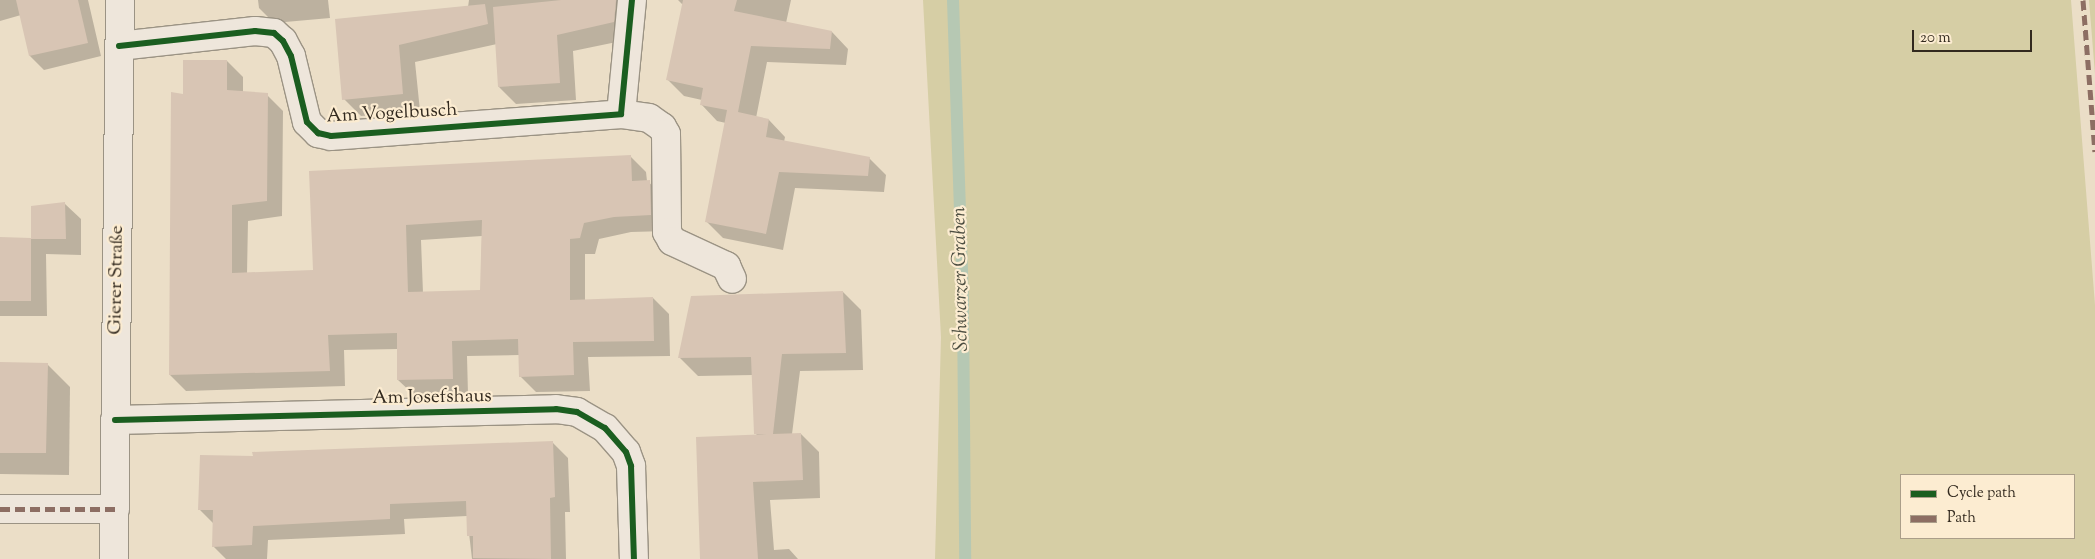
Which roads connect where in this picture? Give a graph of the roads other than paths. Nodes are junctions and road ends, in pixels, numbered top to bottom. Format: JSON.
{"nodes":[{"id":1,"x":120,"y":0,"type":"edge"},
{"id":2,"x":632,"y":0,"type":"edge"},
{"id":3,"x":119,"y":46,"type":"junction"},
{"id":4,"x":621,"y":114,"type":"junction"},
{"id":5,"x":732,"y":279,"type":"dead end"},
{"id":6,"x":115,"y":420,"type":"junction"},
{"id":7,"x":0,"y":509,"type":"edge"},
{"id":8,"x":114,"y":509,"type":"junction"},
{"id":9,"x":114,"y":559,"type":"edge"},
{"id":10,"x":634,"y":559,"type":"edge"}],
"edges":[{"from":1,"to":3,"type":"street","name":"Gierer Straße"},
{"from":2,"to":4,"type":"street"},
{"from":3,"to":4,"type":"street","name":"Am Vogelbusch"},
{"from":3,"to":6,"type":"street","name":"Gierer Straße"},
{"from":4,"to":5,"type":"street","name":"Am Vogelbusch"},
{"from":6,"to":8,"type":"street","name":"Gierer Straße"},
{"from":6,"to":10,"type":"street","name":"Am Josefshaus"},
{"from":7,"to":8,"type":"street"},
{"from":8,"to":9,"type":"street","name":"Gierer Straße"}]}
